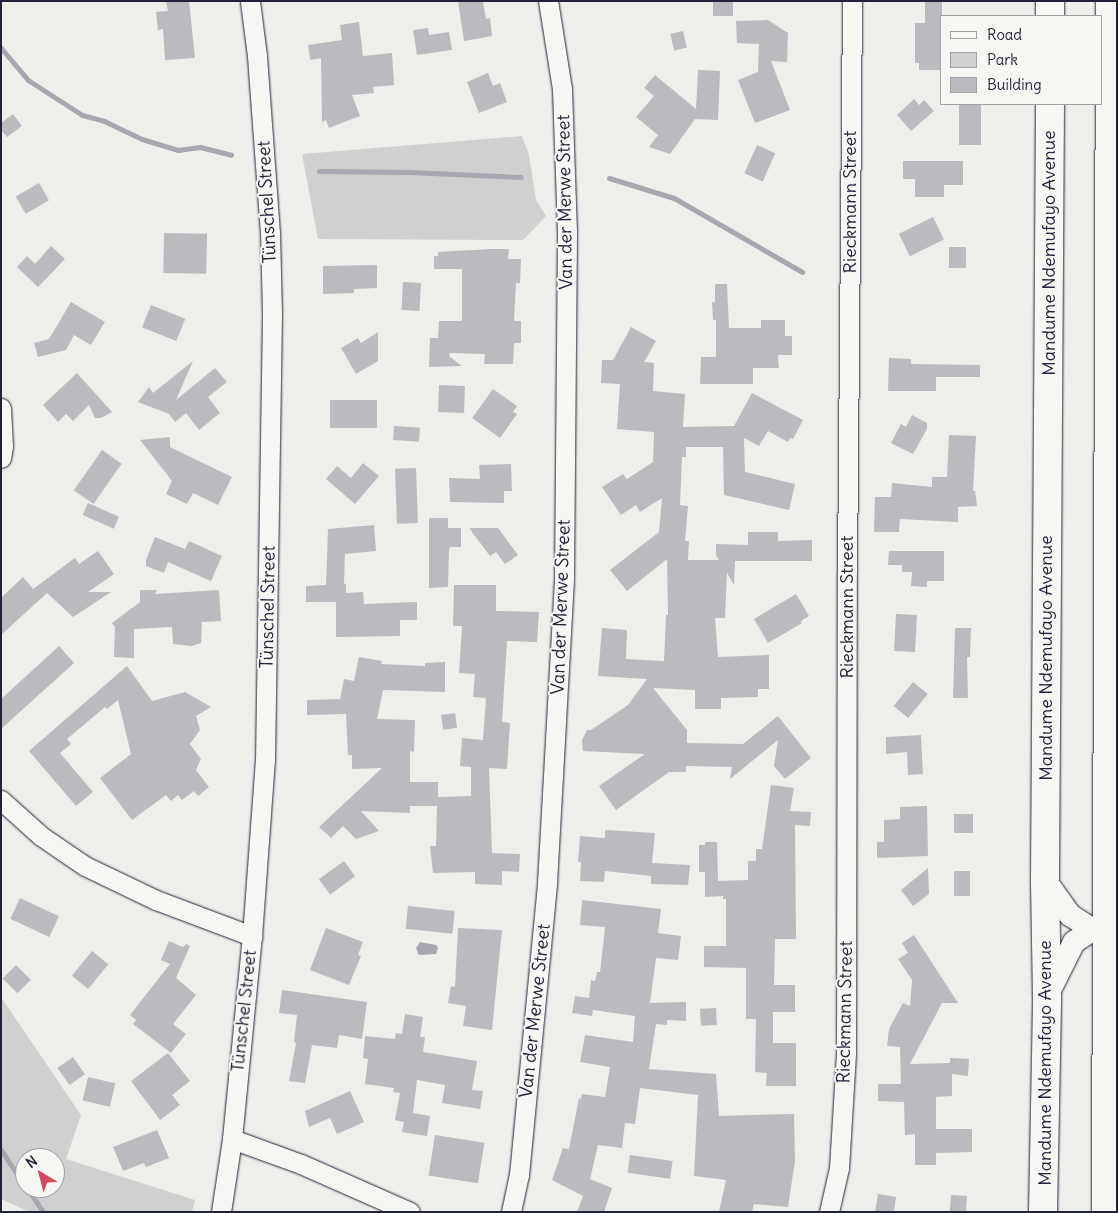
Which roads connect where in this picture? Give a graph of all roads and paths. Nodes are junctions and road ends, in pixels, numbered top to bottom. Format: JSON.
{"nodes":[{"id":1,"x":250,"y":1,"type":"edge"},
{"id":2,"x":548,"y":1,"type":"edge"},
{"id":3,"x":852,"y":1,"type":"edge"},
{"id":4,"x":1050,"y":1,"type":"edge"},
{"id":5,"x":1110,"y":1,"type":"edge"},
{"id":6,"x":1050,"y":15,"type":"edge"},
{"id":7,"x":1050,"y":105,"type":"edge"},
{"id":8,"x":1,"y":408,"type":"edge"},
{"id":9,"x":1,"y":458,"type":"edge"},
{"id":10,"x":1,"y":800,"type":"edge"},
{"id":11,"x":1112,"y":878,"type":"edge"},
{"id":12,"x":1045,"y":880,"type":"junction"},
{"id":13,"x":1107,"y":929,"type":"edge"},
{"id":14,"x":252,"y":936,"type":"junction"},
{"id":15,"x":1113,"y":973,"type":"edge"},
{"id":16,"x":1047,"y":997,"type":"junction"},
{"id":17,"x":232,"y":1139,"type":"junction"},
{"id":18,"x":221,"y":1212,"type":"edge"},
{"id":19,"x":410,"y":1212,"type":"edge"},
{"id":20,"x":511,"y":1212,"type":"edge"},
{"id":21,"x":829,"y":1212,"type":"edge"},
{"id":22,"x":1043,"y":1212,"type":"edge"},
{"id":23,"x":1106,"y":1212,"type":"edge"}],
"edges":[{"from":1,"to":14,"type":"street","name":"Tünschel Street"},
{"from":2,"to":20,"type":"street","name":"Van der Merwe Street"},
{"from":3,"to":21,"type":"street","name":"Rieckmann Street"},
{"from":4,"to":6,"type":"main road"},
{"from":5,"to":11,"type":"main road"},
{"from":7,"to":12,"type":"main road","name":"Mandume Ndemufayo Avenue"},
{"from":8,"to":9,"type":"street"},
{"from":10,"to":14,"type":"street"},
{"from":11,"to":13,"type":"main road"},
{"from":12,"to":13,"type":"street"},
{"from":12,"to":16,"type":"main road","name":"Mandume Ndemufayo Avenue"},
{"from":13,"to":15,"type":"main road"},
{"from":13,"to":16,"type":"street"},
{"from":14,"to":17,"type":"street","name":"Tünschel Street"},
{"from":15,"to":23,"type":"main road"},
{"from":16,"to":22,"type":"main road","name":"Mandume Ndemufayo Avenue"},
{"from":17,"to":18,"type":"street","name":"Tünschel Street"},
{"from":17,"to":19,"type":"street"}]}
